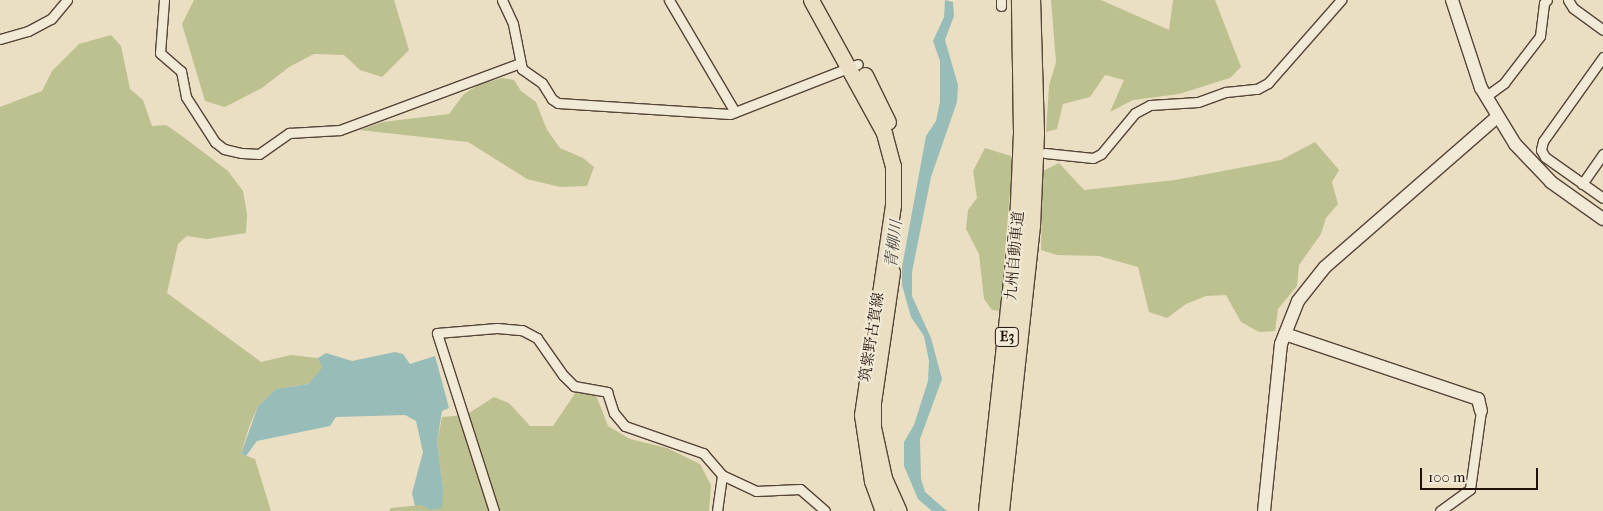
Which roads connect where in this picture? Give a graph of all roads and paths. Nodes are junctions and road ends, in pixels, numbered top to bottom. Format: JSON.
{"nodes":[{"id":1,"x":67,"y":0,"type":"edge"},
{"id":2,"x":164,"y":0,"type":"edge"},
{"id":3,"x":502,"y":0,"type":"edge"},
{"id":4,"x":669,"y":0,"type":"edge"},
{"id":5,"x":811,"y":0,"type":"edge"},
{"id":6,"x":822,"y":0,"type":"edge"},
{"id":7,"x":1020,"y":0,"type":"edge"},
{"id":8,"x":1032,"y":0,"type":"edge"},
{"id":9,"x":1341,"y":0,"type":"edge"},
{"id":10,"x":1452,"y":0,"type":"edge"},
{"id":11,"x":1547,"y":0,"type":"edge"},
{"id":12,"x":1568,"y":0,"type":"edge"},
{"id":13,"x":1603,"y":30,"type":"edge"},
{"id":14,"x":0,"y":39,"type":"edge"},
{"id":15,"x":1603,"y":58,"type":"edge"},
{"id":16,"x":520,"y":63,"type":"junction"},
{"id":17,"x":853,"y":65,"type":"junction"},
{"id":18,"x":1485,"y":97,"type":"junction"},
{"id":19,"x":735,"y":112,"type":"junction"},
{"id":20,"x":1497,"y":117,"type":"junction"},
{"id":21,"x":1029,"y":132,"type":"junction"},
{"id":22,"x":1603,"y":154,"type":"edge"},
{"id":23,"x":1034,"y":159,"type":"junction"},
{"id":24,"x":1582,"y":184,"type":"junction"},
{"id":25,"x":1603,"y":198,"type":"edge"},
{"id":26,"x":1603,"y":219,"type":"edge"},
{"id":27,"x":1285,"y":334,"type":"junction"},
{"id":28,"x":1481,"y":411,"type":"joint"},
{"id":29,"x":722,"y":475,"type":"junction"},
{"id":30,"x":494,"y":511,"type":"edge"},
{"id":31,"x":717,"y":511,"type":"edge"},
{"id":32,"x":825,"y":511,"type":"edge"},
{"id":33,"x":884,"y":511,"type":"edge"},
{"id":34,"x":899,"y":511,"type":"edge"},
{"id":35,"x":987,"y":511,"type":"edge"},
{"id":36,"x":1001,"y":511,"type":"edge"},
{"id":37,"x":1264,"y":511,"type":"edge"},
{"id":38,"x":1440,"y":511,"type":"edge"}],
"edges":[{"from":1,"to":14,"type":"street"},
{"from":2,"to":16,"type":"street"},
{"from":3,"to":16,"type":"street"},
{"from":4,"to":19,"type":"street"},
{"from":5,"to":17,"type":"main road","name":"筑紫野古賀線"},
{"from":6,"to":17,"type":"main road","name":"筑紫野古賀線"},
{"from":7,"to":21,"type":"highway","name":"九州自動車道","number":"E3"},
{"from":8,"to":21,"type":"highway","name":"九州自動車道","number":"E3"},
{"from":9,"to":23,"type":"street"},
{"from":10,"to":18,"type":"street"},
{"from":11,"to":18,"type":"street"},
{"from":12,"to":13,"type":"street"},
{"from":15,"to":24,"type":"street"},
{"from":16,"to":19,"type":"street"},
{"from":17,"to":19,"type":"street"},
{"from":17,"to":33,"type":"main road","name":"筑紫野古賀線"},
{"from":17,"to":34,"type":"main road","name":"筑紫野古賀線"},
{"from":18,"to":20,"type":"street"},
{"from":20,"to":26,"type":"street"},
{"from":20,"to":27,"type":"street"},
{"from":21,"to":23,"type":"highway","name":"九州自動車道","number":"E3"},
{"from":22,"to":24,"type":"street"},
{"from":23,"to":35,"type":"highway","name":"九州自動車道","number":"E3"},
{"from":23,"to":36,"type":"highway","name":"九州自動車道","number":"E3"},
{"from":24,"to":25,"type":"street"},
{"from":27,"to":28,"type":"street"},
{"from":27,"to":37,"type":"street"},
{"from":28,"to":38,"type":"street"},
{"from":29,"to":30,"type":"street"},
{"from":29,"to":31,"type":"street"},
{"from":29,"to":32,"type":"street"}]}
